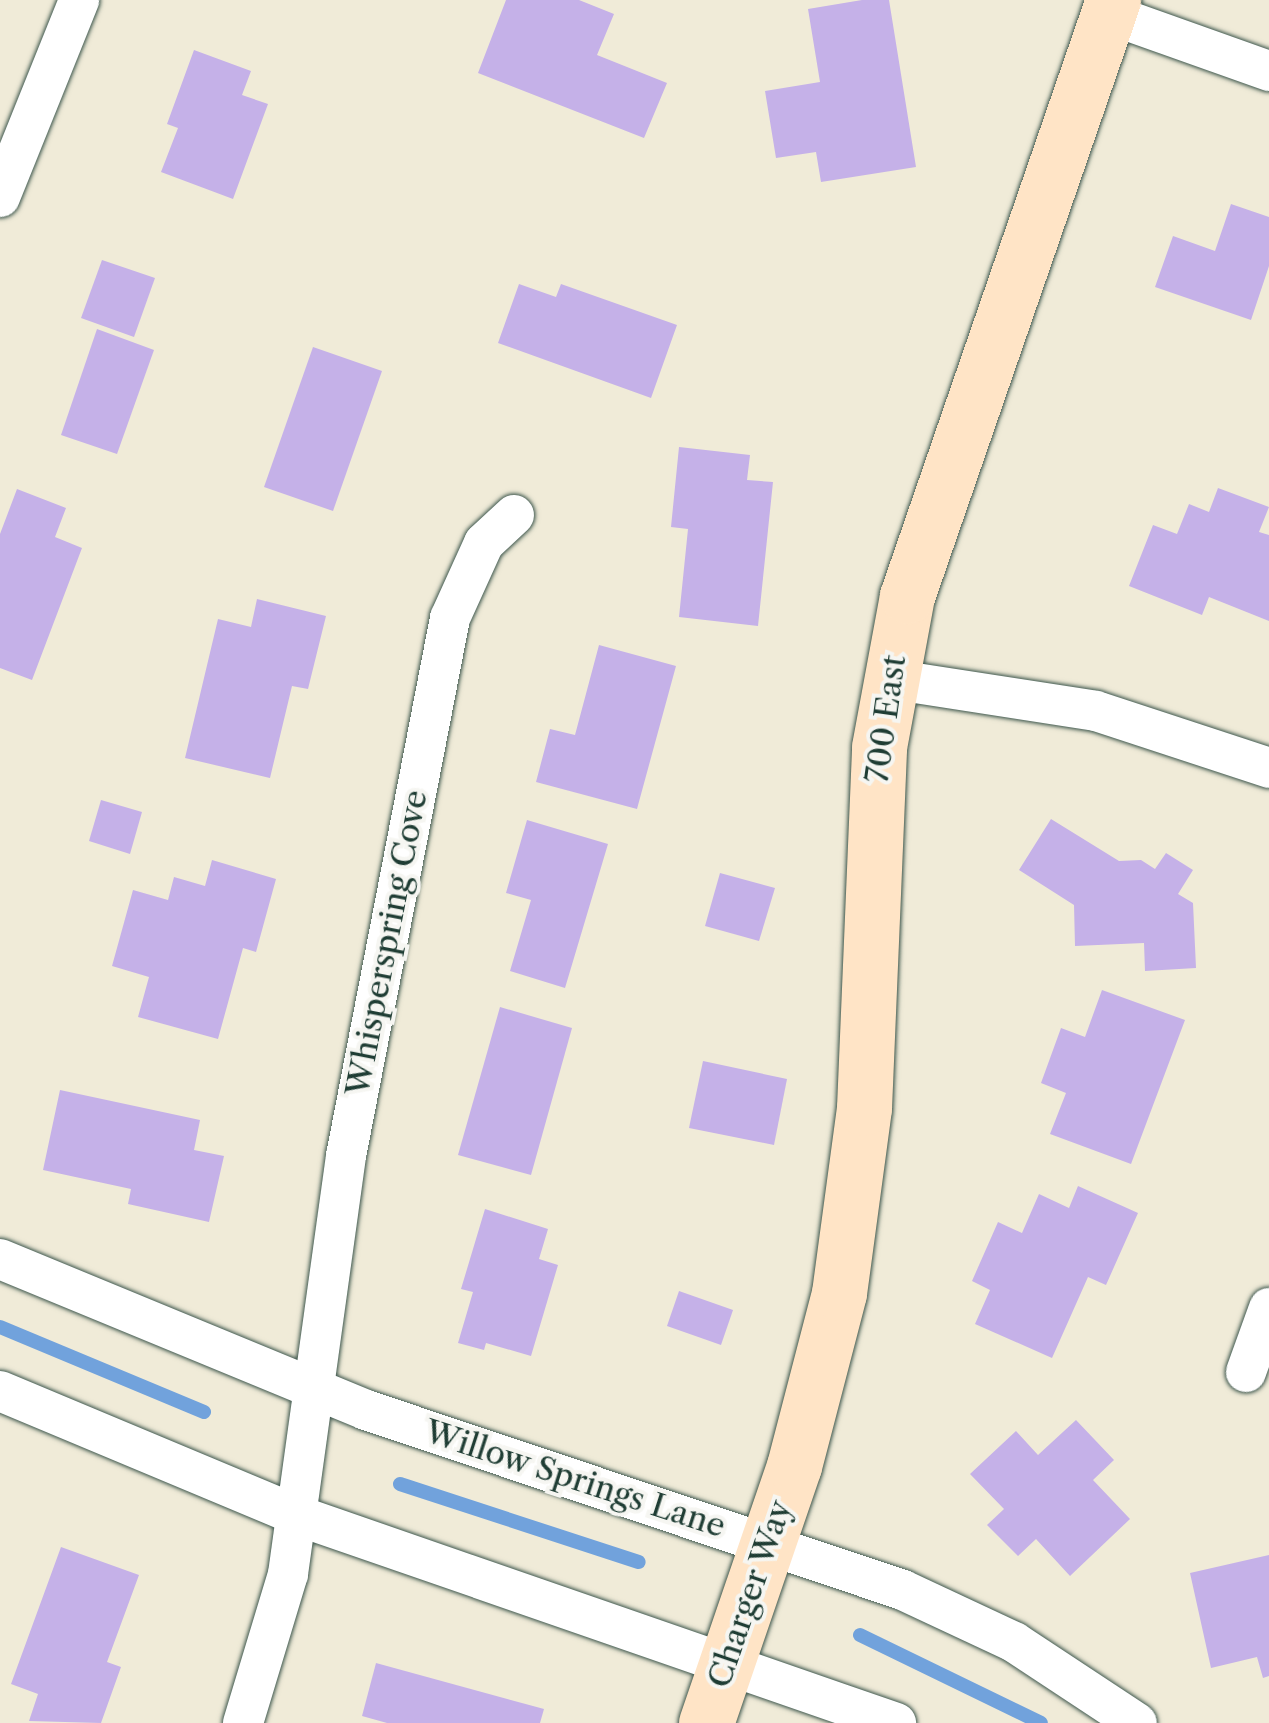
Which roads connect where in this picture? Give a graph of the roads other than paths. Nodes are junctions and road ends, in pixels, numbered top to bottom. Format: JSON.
{"nodes":[{"id":1,"x":79,"y":0,"type":"edge"},
{"id":2,"x":1111,"y":7,"type":"edge"},
{"id":3,"x":1269,"y":71,"type":"edge"},
{"id":4,"x":0,"y":197,"type":"edge"},
{"id":5,"x":514,"y":516,"type":"dead end"},
{"id":6,"x":890,"y":680,"type":"junction"},
{"id":7,"x":1269,"y":768,"type":"edge"},
{"id":8,"x":0,"y":1259,"type":"edge"},
{"id":9,"x":1269,"y":1308,"type":"edge"},
{"id":10,"x":1246,"y":1372,"type":"dead end"},
{"id":11,"x":0,"y":1391,"type":"edge"},
{"id":12,"x":317,"y":1391,"type":"junction"},
{"id":13,"x":794,"y":1466,"type":"joint"},
{"id":14,"x":299,"y":1516,"type":"junction"},
{"id":15,"x":770,"y":1543,"type":"junction"},
{"id":16,"x":727,"y":1661,"type":"junction"},
{"id":17,"x":243,"y":1723,"type":"edge"},
{"id":18,"x":706,"y":1723,"type":"edge"},
{"id":19,"x":896,"y":1723,"type":"edge"},
{"id":20,"x":1137,"y":1723,"type":"edge"}],
"edges":[{"from":1,"to":4,"type":"street"},
{"from":2,"to":3,"type":"street"},
{"from":2,"to":6,"type":"street","name":"700 East"},
{"from":5,"to":12,"type":"street","name":"Whisperspring Cove"},
{"from":6,"to":7,"type":"street"},
{"from":6,"to":13,"type":"street","name":"700 East"},
{"from":8,"to":12,"type":"street","name":"Willow Springs Lane"},
{"from":9,"to":10,"type":"street"},
{"from":11,"to":14,"type":"street"},
{"from":12,"to":14,"type":"street","name":"Whisperspring Cove"},
{"from":12,"to":15,"type":"street","name":"Willow Springs Lane"},
{"from":13,"to":15,"type":"street","name":"Charger Way"},
{"from":14,"to":16,"type":"street"},
{"from":14,"to":17,"type":"street","name":"Whisperspring Cove"},
{"from":15,"to":16,"type":"street","name":"Charger Way"},
{"from":15,"to":20,"type":"street","name":"Willow Springs Lane"},
{"from":16,"to":18,"type":"street","name":"Charger Way"},
{"from":16,"to":19,"type":"street"}]}
